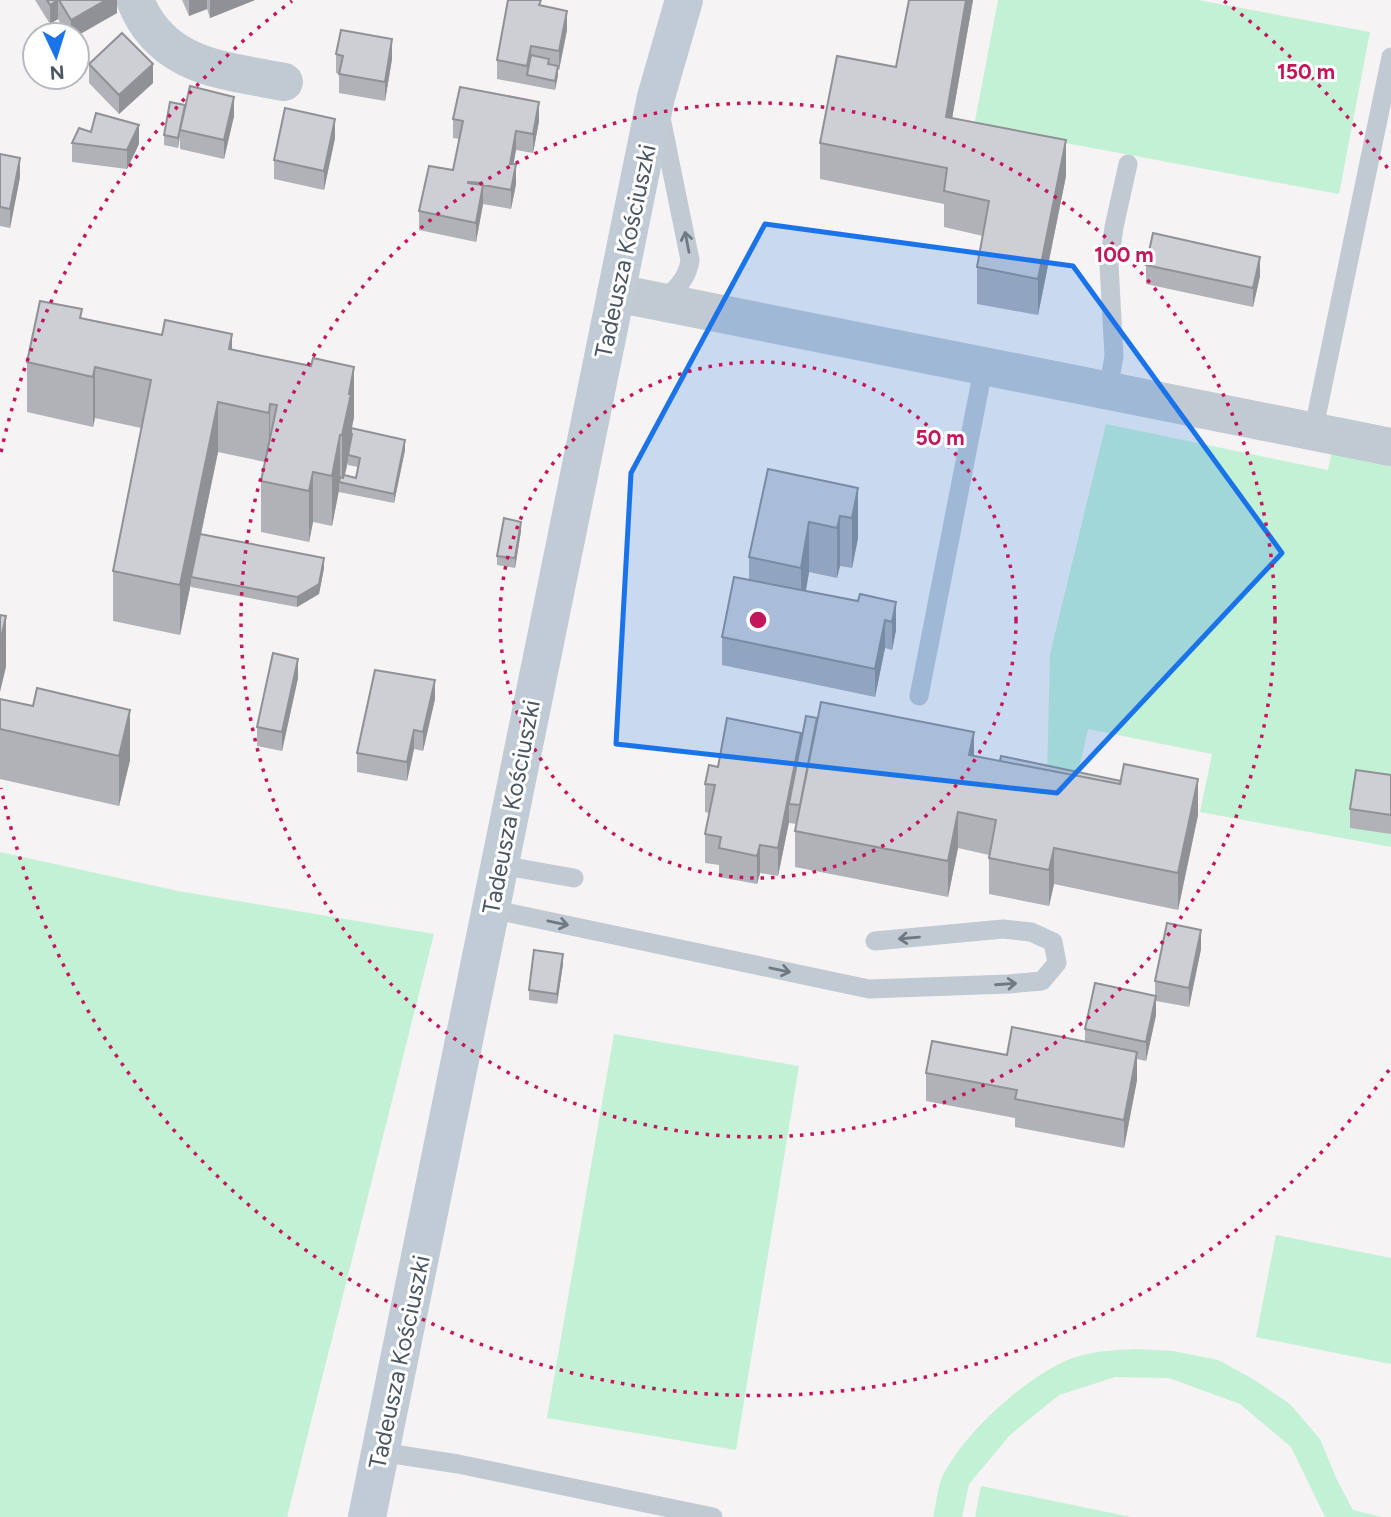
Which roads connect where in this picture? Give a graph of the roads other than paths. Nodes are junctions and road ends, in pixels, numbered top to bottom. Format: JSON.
{"nodes":[{"id":1,"x":135,"y":0,"type":"edge"},
{"id":2,"x":667,"y":0,"type":"edge"},
{"id":3,"x":684,"y":0,"type":"edge"},
{"id":4,"x":1391,"y":57,"type":"edge"},
{"id":5,"x":284,"y":82,"type":"dead end"},
{"id":6,"x":656,"y":97,"type":"junction"},
{"id":7,"x":1128,"y":164,"type":"dead end"},
{"id":8,"x":616,"y":293,"type":"junction"},
{"id":9,"x":663,"y":301,"type":"junction"},
{"id":10,"x":984,"y":365,"type":"junction"},
{"id":11,"x":1108,"y":391,"type":"junction"},
{"id":12,"x":1313,"y":432,"type":"junction"},
{"id":13,"x":1391,"y":447,"type":"edge"},
{"id":14,"x":919,"y":696,"type":"dead end"},
{"id":15,"x":500,"y":865,"type":"junction"},
{"id":16,"x":574,"y":878,"type":"dead end"},
{"id":17,"x":491,"y":909,"type":"junction"},
{"id":18,"x":875,"y":941,"type":"dead end"},
{"id":19,"x":380,"y":1452,"type":"junction"},
{"id":20,"x":367,"y":1517,"type":"edge"},
{"id":21,"x":713,"y":1517,"type":"edge"}],
"edges":[{"from":1,"to":5,"type":"street"},
{"from":2,"to":6,"type":"main road","name":"Tadeusza Kościuszki"},
{"from":3,"to":6,"type":"main road","name":"Tadeusza Kościuszki"},
{"from":4,"to":12,"type":"lane"},
{"from":6,"to":8,"type":"main road","name":"Tadeusza Kościuszki"},
{"from":9,"to":6,"type":"lane","one_way":true},
{"from":7,"to":11,"type":"lane"},
{"from":8,"to":9,"type":"street"},
{"from":8,"to":15,"type":"main road","name":"Tadeusza Kościuszki"},
{"from":9,"to":10,"type":"street"},
{"from":10,"to":11,"type":"street"},
{"from":10,"to":14,"type":"lane"},
{"from":11,"to":12,"type":"street"},
{"from":12,"to":13,"type":"street"},
{"from":15,"to":16,"type":"lane"},
{"from":15,"to":17,"type":"main road","name":"Tadeusza Kościuszki"},
{"from":17,"to":18,"type":"lane","one_way":true},
{"from":17,"to":19,"type":"main road","name":"Tadeusza Kościuszki"},
{"from":19,"to":20,"type":"main road","name":"Tadeusza Kościuszki"},
{"from":19,"to":21,"type":"lane"}]}
